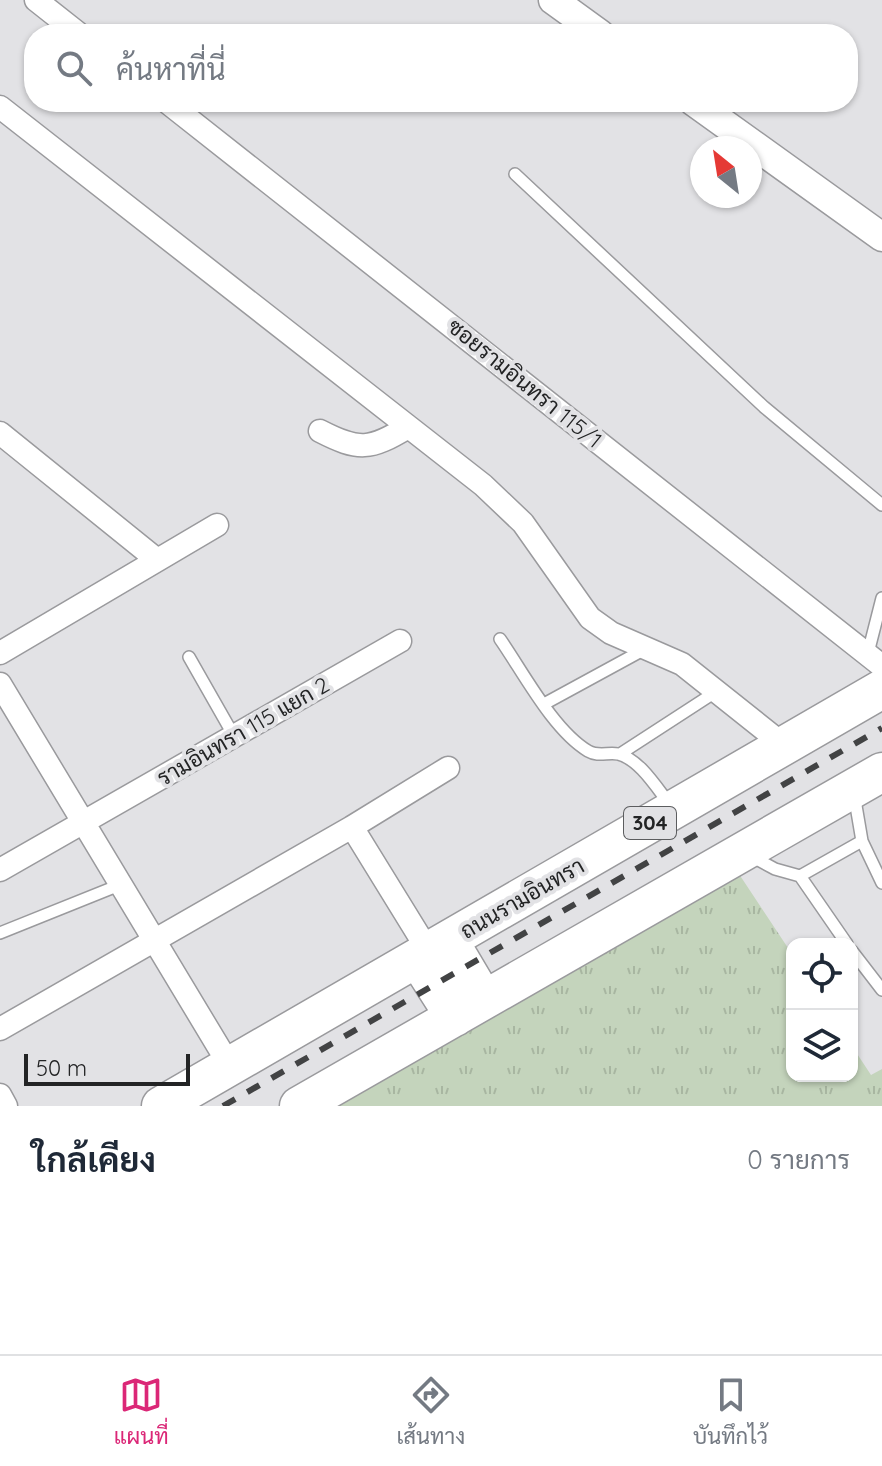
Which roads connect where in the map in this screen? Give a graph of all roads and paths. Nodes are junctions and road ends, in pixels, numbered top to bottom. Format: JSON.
{"nodes":[{"id":1,"x":36,"y":0,"type":"edge"},
{"id":2,"x":553,"y":0,"type":"edge"},
{"id":3,"x":66,"y":24,"type":"edge"},
{"id":4,"x":586,"y":24,"type":"edge"},
{"id":5,"x":0,"y":107,"type":"edge"},
{"id":6,"x":180,"y":112,"type":"edge"},
{"id":7,"x":708,"y":112,"type":"edge"},
{"id":8,"x":515,"y":174,"type":"dead end"},
{"id":9,"x":882,"y":237,"type":"edge"},
{"id":10,"x":408,"y":427,"type":"junction"},
{"id":11,"x":320,"y":431,"type":"dead end"},
{"id":12,"x":0,"y":433,"type":"edge"},
{"id":13,"x":882,"y":505,"type":"edge"},
{"id":14,"x":217,"y":525,"type":"dead end"},
{"id":15,"x":156,"y":559,"type":"junction"},
{"id":16,"x":882,"y":598,"type":"edge"},
{"id":17,"x":500,"y":639,"type":"dead end"},
{"id":18,"x":400,"y":641,"type":"dead end"},
{"id":19,"x":645,"y":649,"type":"junction"},
{"id":20,"x":0,"y":653,"type":"edge"},
{"id":21,"x":189,"y":657,"type":"dead end"},
{"id":22,"x":875,"y":659,"type":"edge"},
{"id":23,"x":0,"y":684,"type":"edge"},
{"id":24,"x":882,"y":689,"type":"edge"},
{"id":25,"x":718,"y":691,"type":"junction"},
{"id":26,"x":544,"y":704,"type":"junction"},
{"id":27,"x":234,"y":736,"type":"junction"},
{"id":28,"x":785,"y":746,"type":"junction"},
{"id":29,"x":620,"y":754,"type":"junction"},
{"id":30,"x":448,"y":768,"type":"dead end"},
{"id":31,"x":868,"y":781,"type":"edge"},
{"id":32,"x":674,"y":809,"type":"junction"},
{"id":33,"x":85,"y":821,"type":"junction"},
{"id":34,"x":352,"y":827,"type":"junction"},
{"id":35,"x":862,"y":841,"type":"junction"},
{"id":36,"x":744,"y":853,"type":"junction"},
{"id":37,"x":0,"y":870,"type":"edge"},
{"id":38,"x":800,"y":876,"type":"junction"},
{"id":39,"x":882,"y":883,"type":"edge"},
{"id":40,"x":122,"y":884,"type":"junction"},
{"id":41,"x":0,"y":933,"type":"edge"},
{"id":42,"x":843,"y":938,"type":"edge"},
{"id":43,"x":153,"y":940,"type":"junction"},
{"id":44,"x":432,"y":950,"type":"junction"},
{"id":45,"x":858,"y":959,"type":"edge"},
{"id":46,"x":882,"y":990,"type":"edge"},
{"id":47,"x":470,"y":1008,"type":"junction"},
{"id":48,"x":0,"y":1029,"type":"edge"},
{"id":49,"x":230,"y":1066,"type":"junction"},
{"id":50,"x":0,"y":1095,"type":"edge"},
{"id":51,"x":6,"y":1106,"type":"edge"},
{"id":52,"x":161,"y":1106,"type":"edge"},
{"id":53,"x":299,"y":1106,"type":"edge"}],
"edges":[{"from":1,"to":3,"type":"street"},
{"from":2,"to":4,"type":"street"},
{"from":5,"to":10,"type":"street"},
{"from":6,"to":22,"type":"street","name":"ซอยรามอินทรา 115/1"},
{"from":7,"to":9,"type":"street"},
{"from":8,"to":13,"type":"lane"},
{"from":10,"to":11,"type":"street"},
{"from":10,"to":19,"type":"street"},
{"from":12,"to":15,"type":"street"},
{"from":14,"to":15,"type":"street"},
{"from":15,"to":20,"type":"street"},
{"from":16,"to":22,"type":"lane"},
{"from":17,"to":26,"type":"lane"},
{"from":18,"to":27,"type":"street","name":"รามอินทรา 115 แยก 2"},
{"from":19,"to":25,"type":"street"},
{"from":19,"to":26,"type":"lane"},
{"from":21,"to":27,"type":"lane"},
{"from":23,"to":33,"type":"street"},
{"from":24,"to":28,"type":"highway","name":"ถนนรามอินทรา","number":"304"},
{"from":25,"to":28,"type":"street"},
{"from":25,"to":29,"type":"lane"},
{"from":26,"to":29,"type":"lane"},
{"from":27,"to":33,"type":"street","name":"รามอินทรา 115 แยก 2"},
{"from":28,"to":32,"type":"highway","name":"ถนนรามอินทรา","number":"304"},
{"from":29,"to":32,"type":"lane"},
{"from":30,"to":34,"type":"street"},
{"from":31,"to":35,"type":"lane"},
{"from":31,"to":36,"type":"highway"},
{"from":32,"to":44,"type":"highway","name":"ถนนรามอินทรา","number":"304"},
{"from":33,"to":37,"type":"street","name":"รามอินทรา 115 แยก 2"},
{"from":33,"to":40,"type":"street"},
{"from":34,"to":43,"type":"street"},
{"from":34,"to":44,"type":"street"},
{"from":35,"to":38,"type":"lane"},
{"from":35,"to":39,"type":"lane"},
{"from":36,"to":38,"type":"lane"},
{"from":36,"to":47,"type":"highway"},
{"from":38,"to":42,"type":"lane"},
{"from":40,"to":41,"type":"lane"},
{"from":40,"to":43,"type":"street"},
{"from":43,"to":48,"type":"street"},
{"from":43,"to":49,"type":"street"},
{"from":44,"to":47,"type":"highway"},
{"from":44,"to":49,"type":"highway","name":"ถนนรามอินทรา","number":"304"},
{"from":45,"to":46,"type":"lane"},
{"from":47,"to":53,"type":"highway"},
{"from":49,"to":52,"type":"highway","name":"ถนนรามอินทรา","number":"304"},
{"from":50,"to":51,"type":"street"}]}
